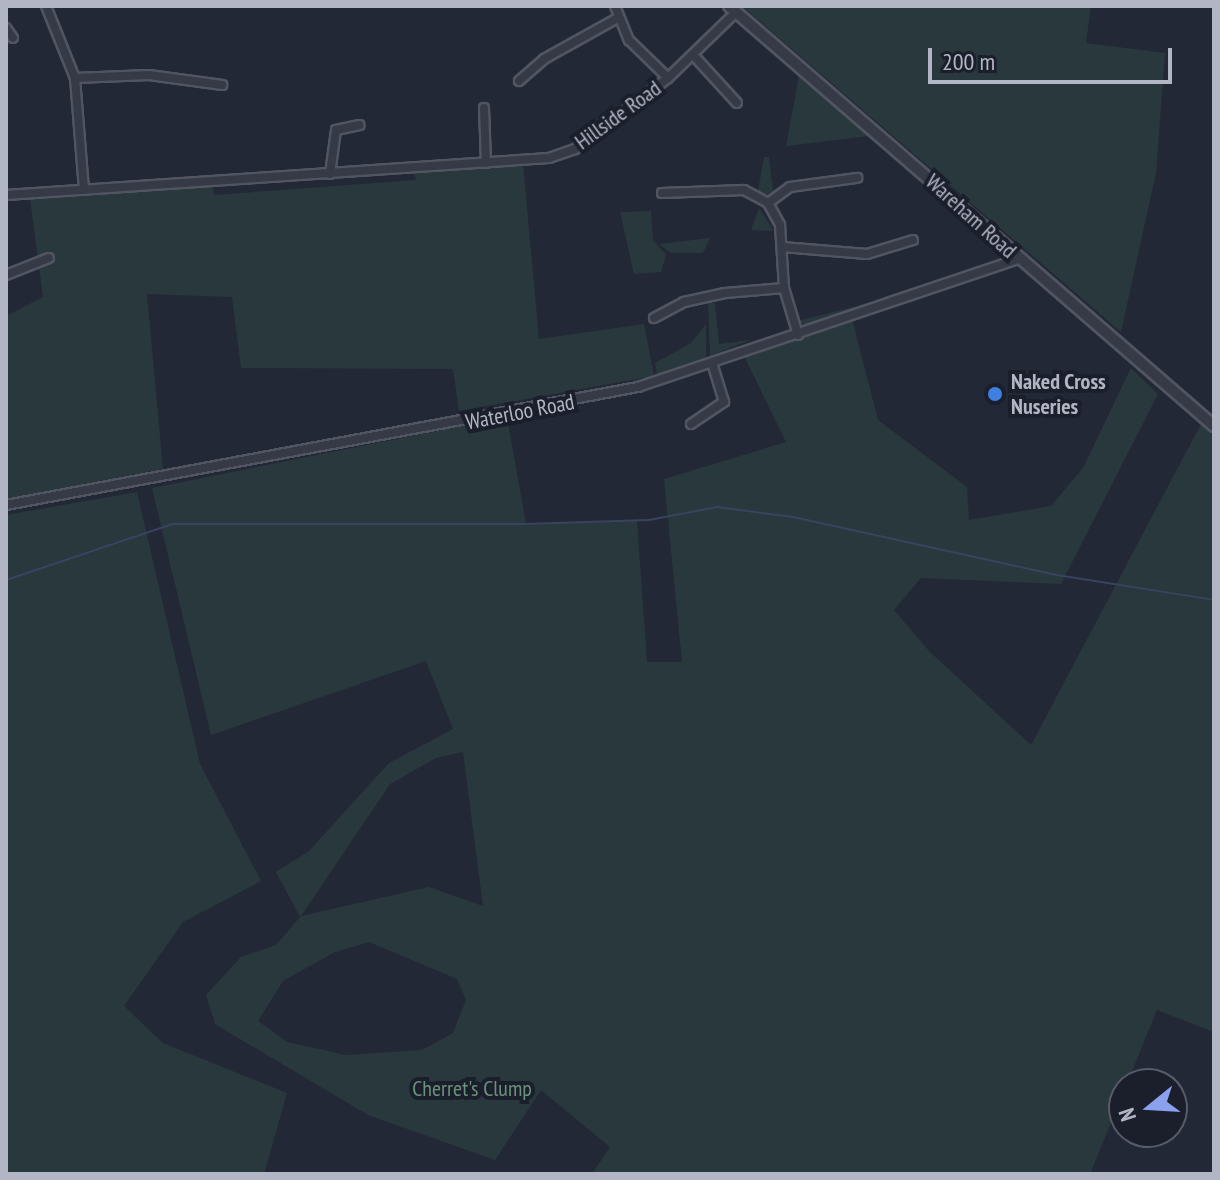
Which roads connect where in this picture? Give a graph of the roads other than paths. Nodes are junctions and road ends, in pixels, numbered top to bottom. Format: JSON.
{"nodes":[{"id":1,"x":46,"y":6,"type":"edge"},
{"id":2,"x":615,"y":6,"type":"edge"},
{"id":3,"x":732,"y":9,"type":"edge"},
{"id":4,"x":616,"y":19,"type":"junction"},
{"id":5,"x":6,"y":28,"type":"edge"},
{"id":6,"x":13,"y":38,"type":"dead end"},
{"id":7,"x":695,"y":57,"type":"junction"},
{"id":8,"x":75,"y":78,"type":"junction"},
{"id":9,"x":668,"y":78,"type":"junction"},
{"id":10,"x":519,"y":81,"type":"dead end"},
{"id":11,"x":222,"y":85,"type":"dead end"},
{"id":12,"x":737,"y":103,"type":"dead end"},
{"id":13,"x":484,"y":108,"type":"dead end"},
{"id":14,"x":359,"y":125,"type":"dead end"},
{"id":15,"x":486,"y":163,"type":"junction"},
{"id":16,"x":330,"y":174,"type":"junction"},
{"id":17,"x":857,"y":178,"type":"dead end"},
{"id":18,"x":84,"y":190,"type":"junction"},
{"id":19,"x":662,"y":193,"type":"dead end"},
{"id":20,"x":6,"y":195,"type":"edge"},
{"id":21,"x":768,"y":203,"type":"junction"},
{"id":22,"x":913,"y":240,"type":"dead end"},
{"id":23,"x":782,"y":247,"type":"junction"},
{"id":24,"x":49,"y":258,"type":"dead end"},
{"id":25,"x":1019,"y":259,"type":"junction"},
{"id":26,"x":6,"y":275,"type":"edge"},
{"id":27,"x":784,"y":288,"type":"junction"},
{"id":28,"x":654,"y":318,"type":"dead end"},
{"id":29,"x":798,"y":335,"type":"junction"},
{"id":30,"x":713,"y":365,"type":"junction"},
{"id":31,"x":691,"y":424,"type":"dead end"},
{"id":32,"x":1214,"y":426,"type":"edge"},
{"id":33,"x":6,"y":505,"type":"edge"}],
"edges":[{"from":1,"to":8,"type":"street"},
{"from":2,"to":4,"type":"street"},
{"from":3,"to":7,"type":"street","name":"Hillside Road"},
{"from":3,"to":25,"type":"street","name":"Wareham Road"},
{"from":4,"to":9,"type":"street"},
{"from":4,"to":10,"type":"street"},
{"from":5,"to":6,"type":"street"},
{"from":7,"to":9,"type":"street","name":"Hillside Road"},
{"from":7,"to":12,"type":"street"},
{"from":8,"to":11,"type":"street"},
{"from":8,"to":18,"type":"street"},
{"from":9,"to":15,"type":"street","name":"Hillside Road"},
{"from":13,"to":15,"type":"street"},
{"from":14,"to":16,"type":"street"},
{"from":15,"to":16,"type":"street","name":"Hillside Road"},
{"from":16,"to":18,"type":"street","name":"Hillside Road"},
{"from":17,"to":21,"type":"street"},
{"from":18,"to":20,"type":"street","name":"Hillside Road"},
{"from":19,"to":21,"type":"street"},
{"from":21,"to":23,"type":"street"},
{"from":22,"to":23,"type":"street"},
{"from":23,"to":27,"type":"street"},
{"from":24,"to":26,"type":"street"},
{"from":25,"to":29,"type":"street","name":"Waterloo Road"},
{"from":25,"to":32,"type":"street","name":"Wareham Road"},
{"from":27,"to":28,"type":"street"},
{"from":27,"to":29,"type":"street"},
{"from":29,"to":30,"type":"street","name":"Waterloo Road"},
{"from":30,"to":31,"type":"street"},
{"from":30,"to":33,"type":"street","name":"Waterloo Road"}]}
